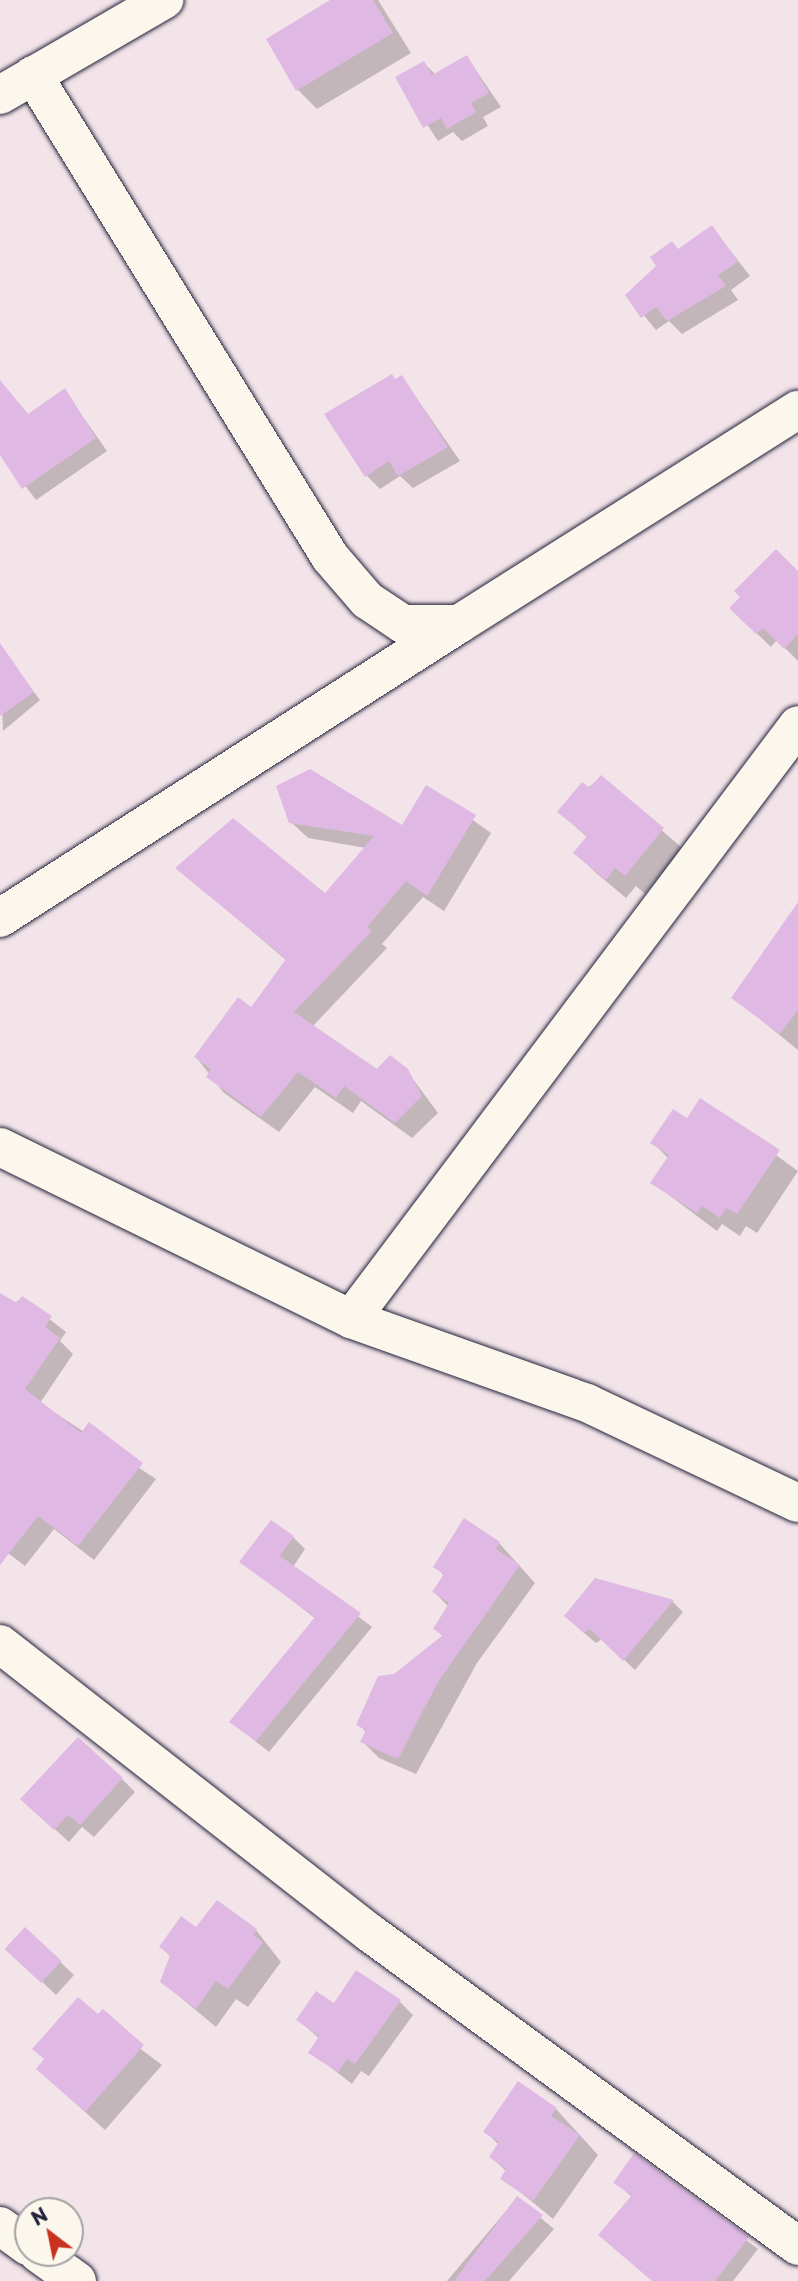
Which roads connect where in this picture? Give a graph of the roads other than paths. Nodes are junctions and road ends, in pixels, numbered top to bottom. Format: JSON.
{"nodes":[{"id":1,"x":164,"y":0,"type":"edge"},
{"id":2,"x":33,"y":75,"type":"junction"},
{"id":3,"x":0,"y":95,"type":"edge"},
{"id":4,"x":798,"y":410,"type":"edge"},
{"id":5,"x":459,"y":624,"type":"junction"},
{"id":6,"x":798,"y":725,"type":"edge"},
{"id":7,"x":0,"y":919,"type":"edge"},
{"id":8,"x":0,"y":1147,"type":"edge"},
{"id":9,"x":351,"y":1319,"type":"junction"},
{"id":10,"x":798,"y":1503,"type":"edge"},
{"id":11,"x":0,"y":1644,"type":"edge"},
{"id":12,"x":798,"y":2246,"type":"edge"},
{"id":13,"x":58,"y":2267,"type":"edge"},
{"id":14,"x":77,"y":2281,"type":"edge"}],
"edges":[{"from":1,"to":2,"type":"street"},
{"from":2,"to":3,"type":"street"},
{"from":2,"to":5,"type":"street"},
{"from":4,"to":5,"type":"street"},
{"from":5,"to":7,"type":"street"},
{"from":6,"to":9,"type":"street"},
{"from":8,"to":9,"type":"street"},
{"from":9,"to":10,"type":"street"},
{"from":11,"to":12,"type":"street"},
{"from":13,"to":14,"type":"street"}]}
